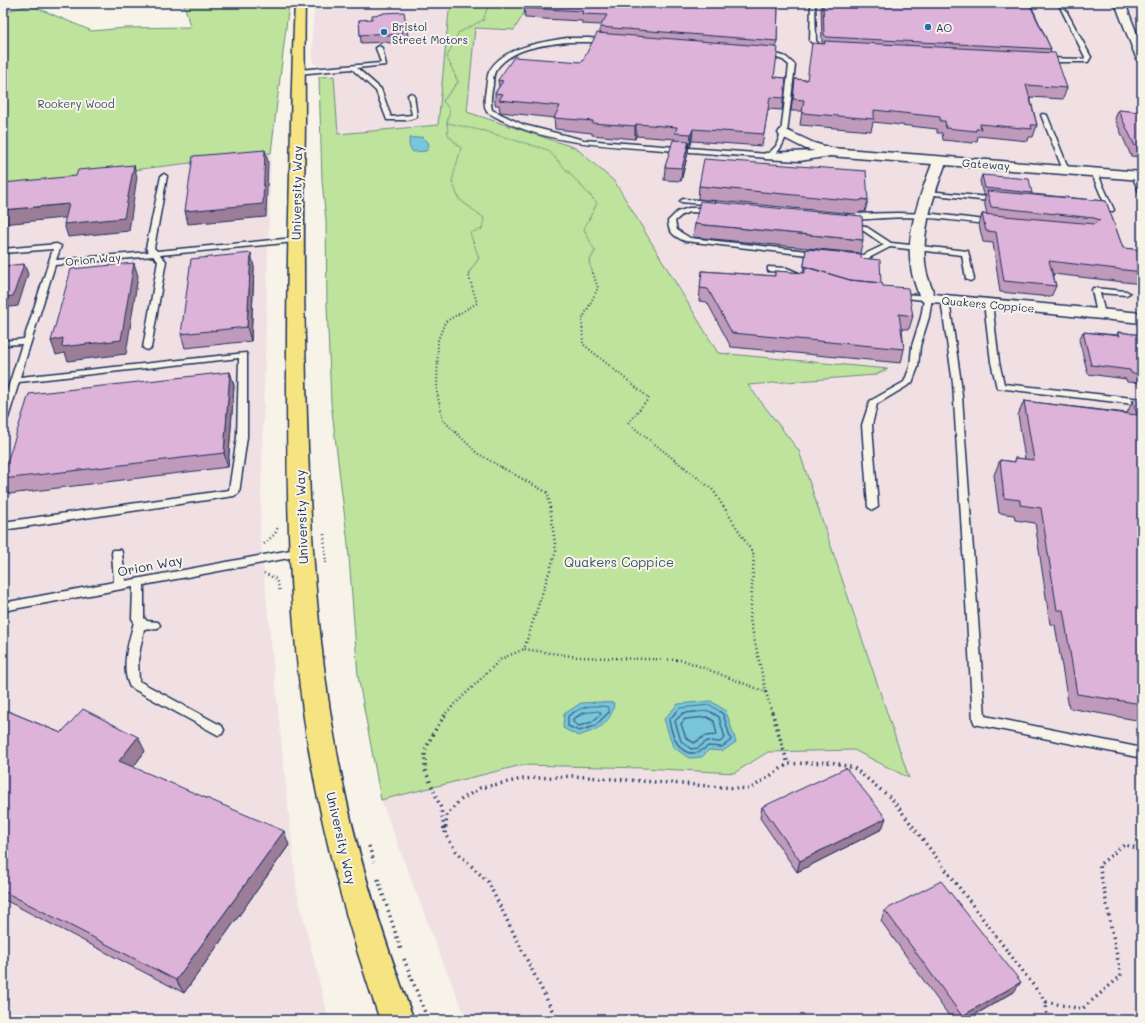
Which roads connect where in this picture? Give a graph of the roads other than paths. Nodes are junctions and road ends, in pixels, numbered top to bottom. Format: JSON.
{"nodes":[{"id":1,"x":300,"y":3,"type":"edge"},
{"id":2,"x":813,"y":3,"type":"edge"},
{"id":3,"x":1060,"y":3,"type":"edge"},
{"id":4,"x":1120,"y":3,"type":"edge"},
{"id":5,"x":379,"y":48,"type":"edge"},
{"id":6,"x":832,"y":49,"type":"edge"},
{"id":7,"x":1040,"y":60,"type":"edge"},
{"id":8,"x":1142,"y":60,"type":"edge"},
{"id":9,"x":353,"y":67,"type":"junction"},
{"id":10,"x":298,"y":72,"type":"junction"},
{"id":11,"x":411,"y":95,"type":"dead end"},
{"id":12,"x":1044,"y":115,"type":"dead end"},
{"id":13,"x":784,"y":133,"type":"junction"},
{"id":14,"x":830,"y":152,"type":"junction"},
{"id":15,"x":769,"y":156,"type":"junction"},
{"id":16,"x":940,"y":160,"type":"junction"},
{"id":17,"x":1066,"y":170,"type":"junction"},
{"id":18,"x":1094,"y":172,"type":"junction"},
{"id":19,"x":1138,"y":175,"type":"edge"},
{"id":20,"x":164,"y":176,"type":"dead end"},
{"id":21,"x":1142,"y":192,"type":"edge"},
{"id":22,"x":928,"y":193,"type":"junction"},
{"id":23,"x":683,"y":201,"type":"dead end"},
{"id":24,"x":1008,"y":201,"type":"edge"},
{"id":25,"x":723,"y":204,"type":"edge"},
{"id":26,"x":1087,"y":208,"type":"edge"},
{"id":27,"x":719,"y":211,"type":"edge"},
{"id":28,"x":923,"y":215,"type":"junction"},
{"id":29,"x":999,"y":223,"type":"edge"},
{"id":30,"x":295,"y":240,"type":"junction"},
{"id":31,"x":889,"y":245,"type":"junction"},
{"id":32,"x":917,"y":248,"type":"junction"},
{"id":33,"x":3,"y":251,"type":"edge"},
{"id":34,"x":155,"y":254,"type":"junction"},
{"id":35,"x":824,"y":254,"type":"edge"},
{"id":36,"x":840,"y":256,"type":"edge"},
{"id":37,"x":52,"y":263,"type":"junction"},
{"id":38,"x":771,"y":269,"type":"dead end"},
{"id":39,"x":970,"y":279,"type":"dead end"},
{"id":40,"x":815,"y":281,"type":"edge"},
{"id":41,"x":1126,"y":293,"type":"dead end"},
{"id":42,"x":885,"y":294,"type":"edge"},
{"id":43,"x":928,"y":298,"type":"junction"},
{"id":44,"x":945,"y":300,"type":"junction"},
{"id":45,"x":988,"y":303,"type":"junction"},
{"id":46,"x":1101,"y":314,"type":"junction"},
{"id":47,"x":1142,"y":318,"type":"edge"},
{"id":48,"x":28,"y":341,"type":"junction"},
{"id":49,"x":3,"y":343,"type":"edge"},
{"id":50,"x":147,"y":348,"type":"dead end"},
{"id":51,"x":15,"y":380,"type":"junction"},
{"id":52,"x":1142,"y":402,"type":"edge"},
{"id":53,"x":3,"y":418,"type":"edge"},
{"id":54,"x":873,"y":507,"type":"dead end"},
{"id":55,"x":3,"y":526,"type":"edge"},
{"id":56,"x":302,"y":552,"type":"junction"},
{"id":57,"x":117,"y":553,"type":"dead end"},
{"id":58,"x":140,"y":582,"type":"junction"},
{"id":59,"x":120,"y":585,"type":"junction"},
{"id":60,"x":3,"y":608,"type":"edge"},
{"id":61,"x":140,"y":622,"type":"junction"},
{"id":62,"x":154,"y":625,"type":"dead end"},
{"id":63,"x":218,"y":730,"type":"dead end"},
{"id":64,"x":1142,"y":753,"type":"edge"},
{"id":65,"x":397,"y":1020,"type":"edge"}],
"edges":[{"from":1,"to":10,"type":"highway","name":"University Way"},
{"from":2,"to":6,"type":"lane"},
{"from":3,"to":7,"type":"lane"},
{"from":4,"to":8,"type":"street"},
{"from":5,"to":9,"type":"lane"},
{"from":9,"to":10,"type":"lane"},
{"from":9,"to":11,"type":"lane"},
{"from":10,"to":30,"type":"highway","name":"University Way"},
{"from":12,"to":17,"type":"lane"},
{"from":13,"to":14,"type":"street","name":"Gateway"},
{"from":13,"to":15,"type":"lane"},
{"from":13,"to":15,"type":"lane"},
{"from":14,"to":15,"type":"street","name":"Gateway"},
{"from":14,"to":16,"type":"street","name":"Gateway"},
{"from":16,"to":17,"type":"street","name":"Gateway"},
{"from":16,"to":22,"type":"street","name":"Quakers Coppice"},
{"from":17,"to":18,"type":"street","name":"Gateway"},
{"from":18,"to":19,"type":"street","name":"Gateway"},
{"from":18,"to":26,"type":"lane"},
{"from":19,"to":21,"type":"lane"},
{"from":20,"to":34,"type":"lane"},
{"from":22,"to":24,"type":"lane"},
{"from":22,"to":28,"type":"street","name":"Quakers Coppice"},
{"from":23,"to":25,"type":"lane"},
{"from":27,"to":35,"type":"lane"},
{"from":28,"to":29,"type":"lane"},
{"from":28,"to":31,"type":"lane"},
{"from":28,"to":32,"type":"street","name":"Quakers Coppice"},
{"from":30,"to":34,"type":"lane","name":"Orion Way"},
{"from":30,"to":56,"type":"highway","name":"University Way"},
{"from":31,"to":32,"type":"lane"},
{"from":31,"to":36,"type":"lane"},
{"from":32,"to":39,"type":"lane"},
{"from":32,"to":43,"type":"street","name":"Quakers Coppice"},
{"from":33,"to":37,"type":"lane"},
{"from":34,"to":37,"type":"lane","name":"Orion Way"},
{"from":34,"to":50,"type":"lane"},
{"from":37,"to":48,"type":"lane","name":"Orion Way"},
{"from":38,"to":40,"type":"lane"},
{"from":41,"to":46,"type":"lane"},
{"from":42,"to":43,"type":"lane"},
{"from":43,"to":44,"type":"street","name":"Quakers Coppice"},
{"from":43,"to":54,"type":"lane"},
{"from":44,"to":45,"type":"street","name":"Quakers Coppice"},
{"from":44,"to":64,"type":"lane"},
{"from":45,"to":46,"type":"street","name":"Quakers Coppice"},
{"from":45,"to":52,"type":"lane"},
{"from":46,"to":47,"type":"street","name":"Quakers Coppice"},
{"from":48,"to":49,"type":"lane"},
{"from":48,"to":51,"type":"lane","name":"Orion Way"},
{"from":51,"to":53,"type":"lane","name":"Orion Way"},
{"from":51,"to":55,"type":"lane"},
{"from":56,"to":58,"type":"lane","name":"Orion Way"},
{"from":56,"to":65,"type":"highway","name":"University Way"},
{"from":57,"to":59,"type":"lane"},
{"from":58,"to":59,"type":"lane","name":"Orion Way"},
{"from":58,"to":61,"type":"lane"},
{"from":59,"to":60,"type":"lane","name":"Orion Way"},
{"from":61,"to":62,"type":"lane"},
{"from":61,"to":63,"type":"lane"}]}
